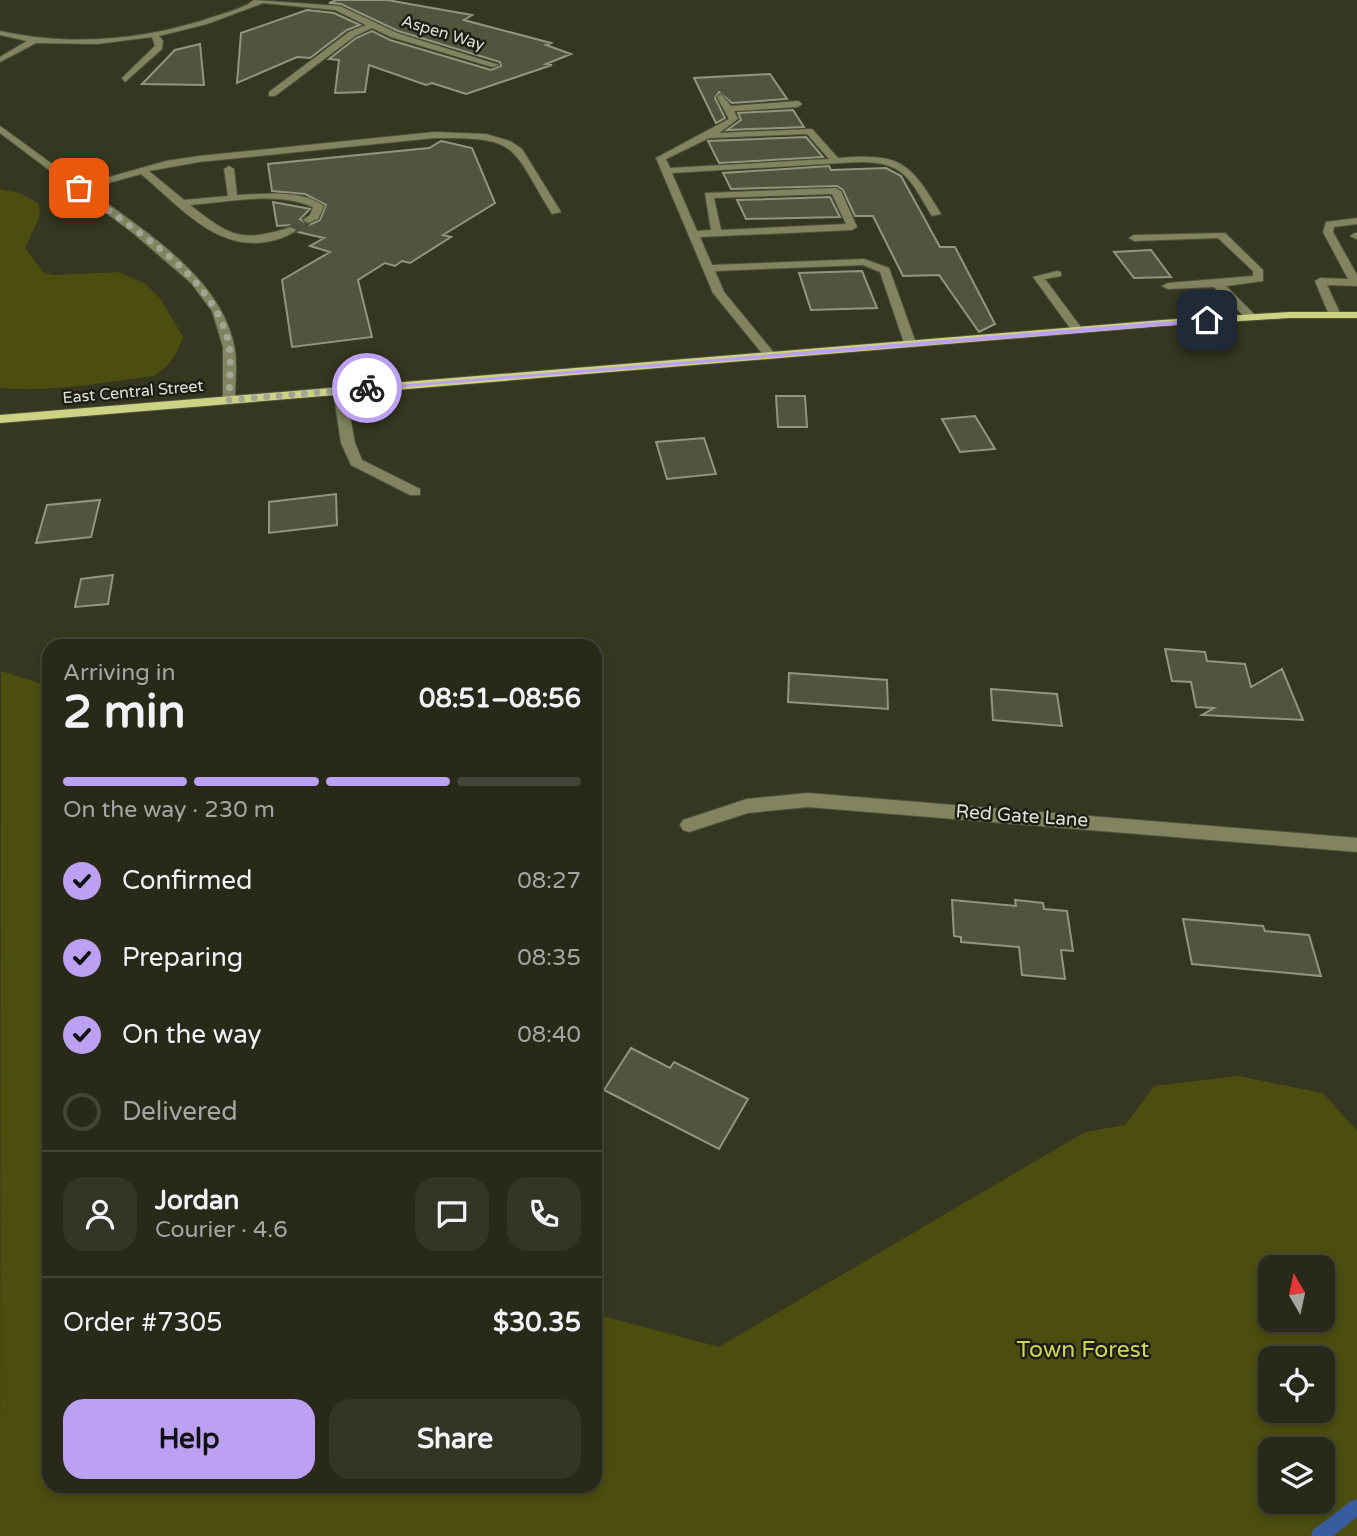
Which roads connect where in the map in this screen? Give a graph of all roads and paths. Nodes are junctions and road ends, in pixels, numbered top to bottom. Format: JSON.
{"nodes":[{"id":1,"x":261,"y":0,"type":"edge"},
{"id":2,"x":372,"y":25,"type":"junction"},
{"id":3,"x":0,"y":33,"type":"edge"},
{"id":4,"x":154,"y":35,"type":"junction"},
{"id":5,"x":35,"y":40,"type":"junction"},
{"id":6,"x":0,"y":60,"type":"edge"},
{"id":7,"x":495,"y":65,"type":"dead end"},
{"id":8,"x":125,"y":80,"type":"dead end"},
{"id":9,"x":272,"y":94,"type":"dead end"},
{"id":10,"x":721,"y":97,"type":"dead end"},
{"id":11,"x":798,"y":104,"type":"dead end"},
{"id":12,"x":728,"y":109,"type":"junction"},
{"id":13,"x":0,"y":129,"type":"edge"},
{"id":14,"x":705,"y":136,"type":"junction"},
{"id":15,"x":836,"y":161,"type":"junction"},
{"id":16,"x":229,"y":169,"type":"dead end"},
{"id":17,"x":142,"y":171,"type":"junction"},
{"id":18,"x":666,"y":171,"type":"junction"},
{"id":19,"x":79,"y":188,"type":"junction"},
{"id":20,"x":233,"y":200,"type":"junction"},
{"id":21,"x":184,"y":203,"type":"junction"},
{"id":22,"x":556,"y":212,"type":"dead end"},
{"id":23,"x":936,"y":214,"type":"dead end"},
{"id":24,"x":307,"y":220,"type":"dead end"},
{"id":25,"x":1357,"y":220,"type":"edge"},
{"id":26,"x":291,"y":230,"type":"tunnel mouth"},
{"id":27,"x":717,"y":233,"type":"junction"},
{"id":28,"x":693,"y":234,"type":"junction"},
{"id":29,"x":1135,"y":238,"type":"dead end"},
{"id":30,"x":708,"y":268,"type":"junction"},
{"id":31,"x":1057,"y":274,"type":"dead end"},
{"id":32,"x":1356,"y":279,"type":"edge"},
{"id":33,"x":1217,"y":284,"type":"junction"},
{"id":34,"x":1168,"y":286,"type":"dead end"},
{"id":35,"x":1335,"y":315,"type":"junction"},
{"id":36,"x":1357,"y":316,"type":"edge"},
{"id":37,"x":1252,"y":318,"type":"junction"},
{"id":38,"x":1077,"y":330,"type":"junction"},
{"id":39,"x":911,"y":343,"type":"junction"},
{"id":40,"x":769,"y":354,"type":"junction"},
{"id":41,"x":339,"y":390,"type":"junction"},
{"id":42,"x":229,"y":400,"type":"junction"},
{"id":43,"x":0,"y":419,"type":"edge"},
{"id":44,"x":415,"y":492,"type":"dead end"},
{"id":45,"x":689,"y":825,"type":"dead end"},
{"id":46,"x":1357,"y":845,"type":"edge"}],
"edges":[{"from":1,"to":2,"type":"street","name":"Aspen Way"},
{"from":1,"to":4,"type":"street"},
{"from":2,"to":7,"type":"street","name":"Aspen Way"},
{"from":2,"to":9,"type":"street"},
{"from":3,"to":5,"type":"street"},
{"from":4,"to":5,"type":"street"},
{"from":4,"to":8,"type":"street"},
{"from":5,"to":6,"type":"street"},
{"from":10,"to":12,"type":"street"},
{"from":11,"to":12,"type":"street"},
{"from":12,"to":14,"type":"street"},
{"from":13,"to":19,"type":"street"},
{"from":14,"to":15,"type":"street"},
{"from":14,"to":18,"type":"street"},
{"from":15,"to":18,"type":"street"},
{"from":15,"to":23,"type":"street"},
{"from":16,"to":20,"type":"street"},
{"from":17,"to":19,"type":"street"},
{"from":17,"to":21,"type":"street"},
{"from":17,"to":22,"type":"street"},
{"from":18,"to":28,"type":"street"},
{"from":19,"to":42,"type":"street"},
{"from":20,"to":21,"type":"street"},
{"from":20,"to":24,"type":"street"},
{"from":21,"to":26,"type":"street"},
{"from":25,"to":32,"type":"street"},
{"from":27,"to":27,"type":"street"},
{"from":27,"to":28,"type":"street"},
{"from":28,"to":30,"type":"street"},
{"from":29,"to":33,"type":"street"},
{"from":30,"to":39,"type":"street"},
{"from":30,"to":40,"type":"street"},
{"from":31,"to":38,"type":"street"},
{"from":32,"to":35,"type":"street"},
{"from":33,"to":34,"type":"street"},
{"from":33,"to":37,"type":"street"},
{"from":35,"to":36,"type":"main road","name":"East Central Street"},
{"from":35,"to":37,"type":"main road","name":"East Central Street"},
{"from":37,"to":38,"type":"main road","name":"East Central Street"},
{"from":38,"to":39,"type":"main road","name":"East Central Street"},
{"from":39,"to":40,"type":"main road","name":"East Central Street"},
{"from":40,"to":41,"type":"main road","name":"East Central Street"},
{"from":41,"to":42,"type":"main road","name":"East Central Street"},
{"from":41,"to":44,"type":"street"},
{"from":42,"to":43,"type":"main road","name":"East Central Street"},
{"from":45,"to":46,"type":"street","name":"Red Gate Lane"}]}
